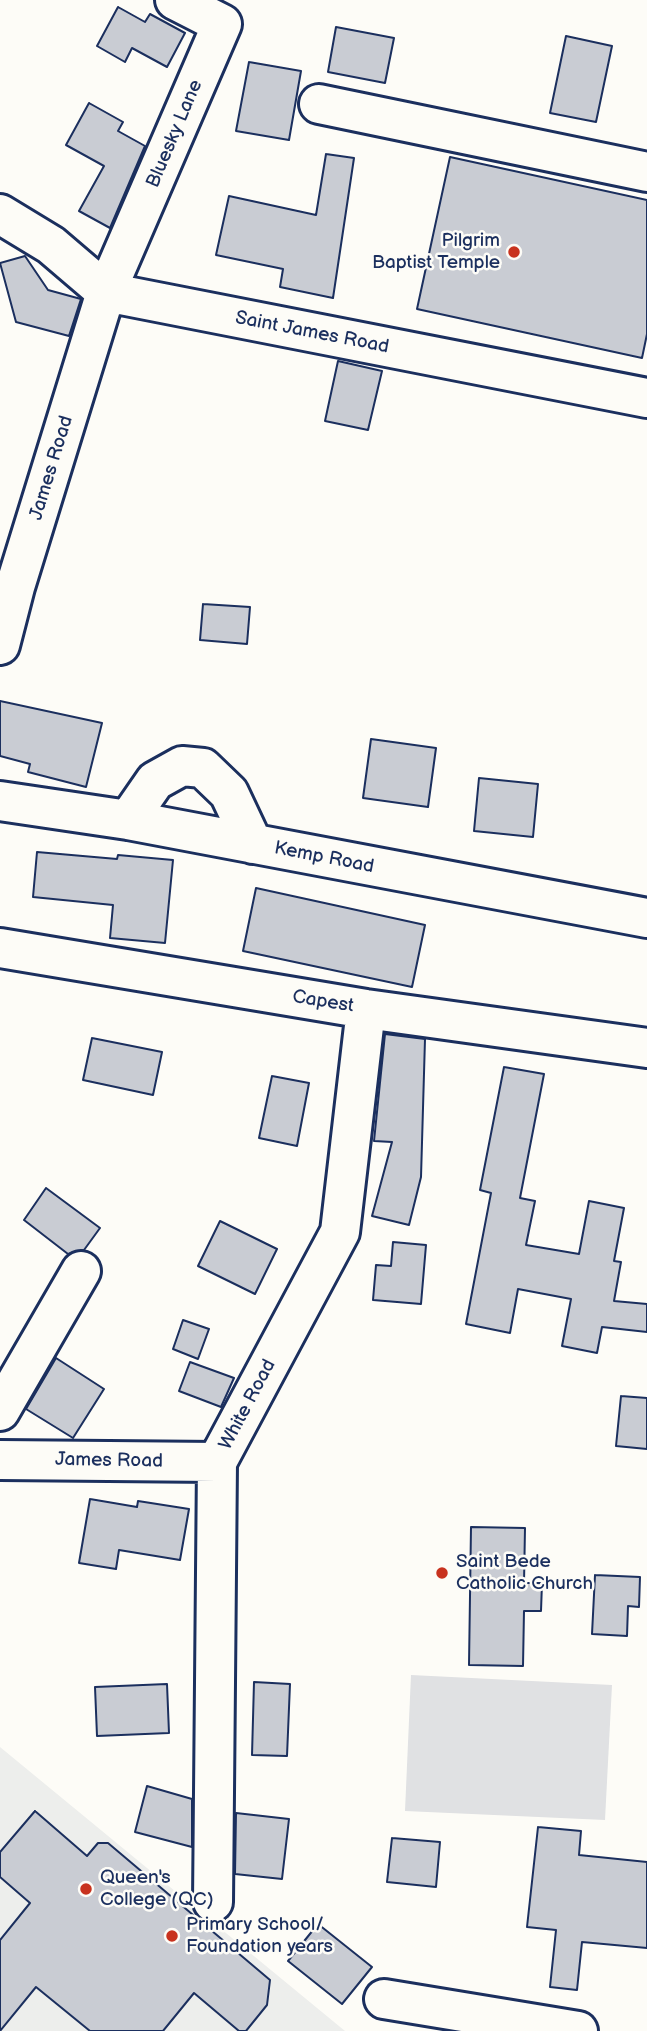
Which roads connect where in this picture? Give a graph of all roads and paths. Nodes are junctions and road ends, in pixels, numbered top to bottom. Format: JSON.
{"nodes":[{"id":1,"x":175,"y":0,"type":"edge"},
{"id":2,"x":319,"y":104,"type":"dead end"},
{"id":3,"x":647,"y":172,"type":"edge"},
{"id":4,"x":0,"y":214,"type":"edge"},
{"id":5,"x":107,"y":292,"type":"junction"},
{"id":6,"x":647,"y":398,"type":"edge"},
{"id":7,"x":7,"y":585,"type":"edge"},
{"id":8,"x":0,"y":645,"type":"edge"},
{"id":9,"x":0,"y":801,"type":"edge"},
{"id":10,"x":128,"y":820,"type":"junction"},
{"id":11,"x":253,"y":844,"type":"junction"},
{"id":12,"x":647,"y":918,"type":"edge"},
{"id":13,"x":0,"y":948,"type":"edge"},
{"id":14,"x":366,"y":1009,"type":"junction"},
{"id":15,"x":647,"y":1048,"type":"edge"},
{"id":16,"x":81,"y":1270,"type":"dead end"},
{"id":17,"x":0,"y":1411,"type":"edge"},
{"id":18,"x":0,"y":1460,"type":"edge"},
{"id":19,"x":217,"y":1462,"type":"junction"},
{"id":20,"x":213,"y":1902,"type":"dead end"},
{"id":21,"x":384,"y":1999,"type":"dead end"},
{"id":22,"x":578,"y":2031,"type":"edge"}],
"edges":[{"from":1,"to":5,"type":"street","name":"Bluesky Lane"},
{"from":2,"to":3,"type":"street"},
{"from":4,"to":5,"type":"street","name":"Saint James Road"},
{"from":5,"to":6,"type":"street","name":"Saint James Road"},
{"from":5,"to":7,"type":"street","name":"James Road"},
{"from":7,"to":8,"type":"street","name":"James Road"},
{"from":9,"to":10,"type":"street","name":"Kemp Road"},
{"from":10,"to":11,"type":"street","name":"Kemp Road"},
{"from":10,"to":11,"type":"street"},
{"from":11,"to":12,"type":"street","name":"Kemp Road"},
{"from":13,"to":14,"type":"street","name":"Capest"},
{"from":14,"to":15,"type":"street","name":"Capest"},
{"from":14,"to":19,"type":"street","name":"White Road"},
{"from":16,"to":17,"type":"street"},
{"from":18,"to":19,"type":"street","name":"James Road"},
{"from":19,"to":20,"type":"street","name":"White Road"},
{"from":21,"to":22,"type":"street"}]}
